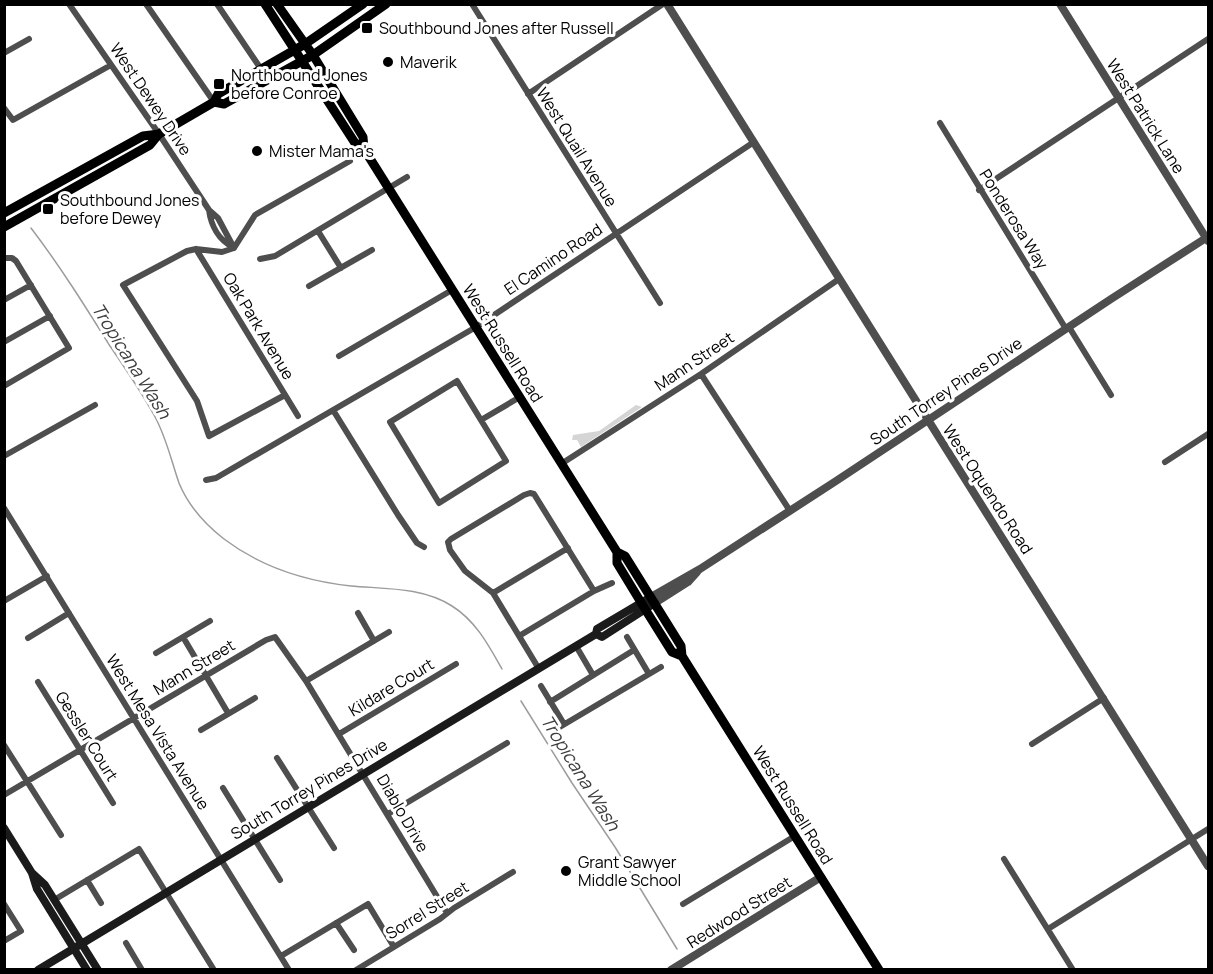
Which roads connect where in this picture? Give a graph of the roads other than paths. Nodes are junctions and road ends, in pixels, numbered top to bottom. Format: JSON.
{"nodes":[{"id":1,"x":69,"y":4,"type":"edge"},
{"id":2,"x":146,"y":4,"type":"edge"},
{"id":3,"x":217,"y":4,"type":"edge"},
{"id":4,"x":265,"y":4,"type":"edge"},
{"id":5,"x":277,"y":4,"type":"edge"},
{"id":6,"x":363,"y":4,"type":"edge"},
{"id":7,"x":386,"y":4,"type":"edge"},
{"id":8,"x":472,"y":4,"type":"edge"},
{"id":9,"x":665,"y":4,"type":"edge"},
{"id":10,"x":1060,"y":4,"type":"edge"},
{"id":11,"x":29,"y":39,"type":"dead end"},
{"id":12,"x":1209,"y":39,"type":"edge"},
{"id":13,"x":305,"y":44,"type":"junction"},
{"id":14,"x":295,"y":49,"type":"junction"},
{"id":15,"x":4,"y":53,"type":"edge"},
{"id":16,"x":313,"y":55,"type":"junction"},
{"id":17,"x":303,"y":61,"type":"junction"},
{"id":18,"x":111,"y":65,"type":"junction"},
{"id":19,"x":261,"y":69,"type":"junction"},
{"id":20,"x":528,"y":94,"type":"junction"},
{"id":21,"x":1119,"y":98,"type":"junction"},
{"id":22,"x":214,"y":102,"type":"junction"},
{"id":23,"x":4,"y":108,"type":"edge"},
{"id":24,"x":940,"y":123,"type":"dead end"},
{"id":25,"x":159,"y":134,"type":"junction"},
{"id":26,"x":754,"y":142,"type":"junction"},
{"id":27,"x":364,"y":149,"type":"junction"},
{"id":28,"x":350,"y":161,"type":"dead end"},
{"id":29,"x":72,"y":176,"type":"junction"},
{"id":30,"x":407,"y":177,"type":"dead end"},
{"id":31,"x":389,"y":189,"type":"junction"},
{"id":32,"x":979,"y":189,"type":"junction"},
{"id":33,"x":50,"y":201,"type":"junction"},
{"id":34,"x":4,"y":213,"type":"edge"},
{"id":35,"x":4,"y":227,"type":"edge"},
{"id":36,"x":318,"y":231,"type":"junction"},
{"id":37,"x":615,"y":234,"type":"junction"},
{"id":38,"x":1208,"y":239,"type":"edge"},
{"id":39,"x":234,"y":248,"type":"junction"},
{"id":40,"x":196,"y":249,"type":"junction"},
{"id":41,"x":372,"y":250,"type":"dead end"},
{"id":42,"x":4,"y":258,"type":"edge"},
{"id":43,"x":260,"y":259,"type":"dead end"},
{"id":44,"x":341,"y":268,"type":"junction"},
{"id":45,"x":839,"y":279,"type":"junction"},
{"id":46,"x":31,"y":285,"type":"junction"},
{"id":47,"x":309,"y":286,"type":"dead end"},
{"id":48,"x":452,"y":290,"type":"junction"},
{"id":49,"x":4,"y":300,"type":"edge"},
{"id":50,"x":660,"y":303,"type":"dead end"},
{"id":51,"x":50,"y":316,"type":"junction"},
{"id":52,"x":476,"y":327,"type":"junction"},
{"id":53,"x":1067,"y":328,"type":"junction"},
{"id":54,"x":4,"y":342,"type":"edge"},
{"id":55,"x":339,"y":356,"type":"dead end"},
{"id":56,"x":701,"y":374,"type":"junction"},
{"id":57,"x":4,"y":386,"type":"edge"},
{"id":58,"x":285,"y":395,"type":"junction"},
{"id":59,"x":1111,"y":395,"type":"dead end"},
{"id":60,"x":520,"y":397,"type":"junction"},
{"id":61,"x":95,"y":405,"type":"dead end"},
{"id":62,"x":333,"y":410,"type":"junction"},
{"id":63,"x":298,"y":416,"type":"dead end"},
{"id":64,"x":927,"y":419,"type":"junction"},
{"id":65,"x":481,"y":420,"type":"junction"},
{"id":66,"x":1209,"y":434,"type":"edge"},
{"id":67,"x":4,"y":456,"type":"edge"},
{"id":68,"x":1165,"y":462,"type":"dead end"},
{"id":69,"x":561,"y":464,"type":"junction"},
{"id":70,"x":206,"y":480,"type":"dead end"},
{"id":71,"x":4,"y":508,"type":"edge"},
{"id":72,"x":790,"y":511,"type":"junction"},
{"id":73,"x":424,"y":547,"type":"dead end"},
{"id":74,"x":568,"y":548,"type":"junction"},
{"id":75,"x":617,"y":552,"type":"junction"},
{"id":76,"x":47,"y":576,"type":"junction"},
{"id":77,"x":612,"y":583,"type":"dead end"},
{"id":78,"x":594,"y":591,"type":"junction"},
{"id":79,"x":493,"y":594,"type":"junction"},
{"id":80,"x":653,"y":600,"type":"junction"},
{"id":81,"x":4,"y":601,"type":"edge"},
{"id":82,"x":643,"y":606,"type":"junction"},
{"id":83,"x":69,"y":613,"type":"junction"},
{"id":84,"x":358,"y":613,"type":"dead end"},
{"id":85,"x":210,"y":621,"type":"dead end"},
{"id":86,"x":389,"y":632,"type":"dead end"},
{"id":87,"x":519,"y":636,"type":"junction"},
{"id":88,"x":275,"y":637,"type":"joint"},
{"id":89,"x":28,"y":638,"type":"dead end"},
{"id":90,"x":183,"y":638,"type":"junction"},
{"id":91,"x":627,"y":638,"type":"dead end"},
{"id":92,"x":374,"y":641,"type":"junction"},
{"id":93,"x":576,"y":646,"type":"junction"},
{"id":94,"x":634,"y":650,"type":"junction"},
{"id":95,"x":156,"y":653,"type":"dead end"},
{"id":96,"x":682,"y":656,"type":"junction"},
{"id":97,"x":456,"y":664,"type":"dead end"},
{"id":98,"x":661,"y":667,"type":"dead end"},
{"id":99,"x":539,"y":669,"type":"junction"},
{"id":100,"x":649,"y":674,"type":"junction"},
{"id":101,"x":206,"y":675,"type":"junction"},
{"id":102,"x":593,"y":675,"type":"junction"},
{"id":103,"x":306,"y":681,"type":"junction"},
{"id":104,"x":38,"y":682,"type":"dead end"},
{"id":105,"x":541,"y":686,"type":"dead end"},
{"id":106,"x":255,"y":698,"type":"dead end"},
{"id":107,"x":1104,"y":698,"type":"junction"},
{"id":108,"x":550,"y":702,"type":"junction"},
{"id":109,"x":228,"y":713,"type":"junction"},
{"id":110,"x":134,"y":718,"type":"junction"},
{"id":111,"x":564,"y":724,"type":"junction"},
{"id":112,"x":201,"y":730,"type":"dead end"},
{"id":113,"x":552,"y":731,"type":"dead end"},
{"id":114,"x":339,"y":734,"type":"junction"},
{"id":115,"x":507,"y":743,"type":"dead end"},
{"id":116,"x":1032,"y":744,"type":"dead end"},
{"id":117,"x":4,"y":745,"type":"edge"},
{"id":118,"x":80,"y":750,"type":"junction"},
{"id":119,"x":277,"y":758,"type":"dead end"},
{"id":120,"x":364,"y":774,"type":"junction"},
{"id":121,"x":27,"y":781,"type":"junction"},
{"id":122,"x":224,"y":788,"type":"dead end"},
{"id":123,"x":4,"y":795,"type":"edge"},
{"id":124,"x":113,"y":803,"type":"dead end"},
{"id":125,"x":308,"y":808,"type":"junction"},
{"id":126,"x":388,"y":814,"type":"junction"},
{"id":127,"x":1209,"y":829,"type":"edge"},
{"id":128,"x":5,"y":831,"type":"edge"},
{"id":129,"x":61,"y":835,"type":"dead end"},
{"id":130,"x":795,"y":836,"type":"junction"},
{"id":131,"x":255,"y":839,"type":"junction"},
{"id":132,"x":1192,"y":840,"type":"junction"},
{"id":133,"x":334,"y":848,"type":"dead end"},
{"id":134,"x":1004,"y":859,"type":"dead end"},
{"id":135,"x":221,"y":860,"type":"junction"},
{"id":136,"x":1209,"y":867,"type":"edge"},
{"id":137,"x":513,"y":872,"type":"dead end"},
{"id":138,"x":32,"y":873,"type":"junction"},
{"id":139,"x":821,"y":877,"type":"junction"},
{"id":140,"x":87,"y":880,"type":"junction"},
{"id":141,"x":280,"y":880,"type":"dead end"},
{"id":142,"x":166,"y":893,"type":"junction"},
{"id":143,"x":54,"y":900,"type":"junction"},
{"id":144,"x":101,"y":903,"type":"dead end"},
{"id":145,"x":4,"y":904,"type":"edge"},
{"id":146,"x":683,"y":904,"type":"dead end"},
{"id":147,"x":447,"y":913,"type":"junction"},
{"id":148,"x":336,"y":923,"type":"junction"},
{"id":149,"x":1048,"y":929,"type":"junction"},
{"id":150,"x":4,"y":941,"type":"edge"},
{"id":151,"x":126,"y":943,"type":"dead end"},
{"id":152,"x":78,"y":946,"type":"junction"},
{"id":153,"x":394,"y":947,"type":"junction"},
{"id":154,"x":354,"y":950,"type":"dead end"},
{"id":155,"x":281,"y":956,"type":"junction"},
{"id":156,"x":676,"y":968,"type":"edge"},
{"id":157,"x":38,"y":969,"type":"edge"},
{"id":158,"x":87,"y":969,"type":"edge"},
{"id":159,"x":98,"y":969,"type":"edge"},
{"id":160,"x":142,"y":969,"type":"edge"},
{"id":161,"x":214,"y":969,"type":"edge"},
{"id":162,"x":289,"y":969,"type":"edge"},
{"id":163,"x":356,"y":969,"type":"edge"},
{"id":164,"x":879,"y":969,"type":"edge"},
{"id":165,"x":1073,"y":969,"type":"edge"}],
"edges":[{"from":1,"to":18,"type":"street","name":"West Dewey Drive"},
{"from":2,"to":22,"type":"street"},
{"from":3,"to":19,"type":"street"},
{"from":4,"to":14,"type":"main road","name":"West Russell Road"},
{"from":5,"to":13,"type":"main road","name":"West Russell Road"},
{"from":6,"to":13,"type":"main road"},
{"from":7,"to":16,"type":"main road"},
{"from":8,"to":20,"type":"street","name":"West Quail Avenue"},
{"from":9,"to":20,"type":"street"},
{"from":9,"to":26,"type":"street","name":"West Oquendo Road"},
{"from":10,"to":21,"type":"street","name":"West Patrick Lane"},
{"from":11,"to":15,"type":"street"},
{"from":12,"to":21,"type":"street"},
{"from":13,"to":14,"type":"main road"},
{"from":13,"to":16,"type":"main road","name":"West Russell Road"},
{"from":14,"to":17,"type":"main road","name":"West Russell Road"},
{"from":14,"to":19,"type":"main road"},
{"from":16,"to":17,"type":"main road"},
{"from":16,"to":27,"type":"main road","name":"West Russell Road"},
{"from":17,"to":22,"type":"main road"},
{"from":17,"to":27,"type":"main road","name":"West Russell Road"},
{"from":18,"to":23,"type":"street"},
{"from":18,"to":25,"type":"street","name":"West Dewey Drive"},
{"from":19,"to":22,"type":"main road"},
{"from":20,"to":37,"type":"street","name":"West Quail Avenue"},
{"from":21,"to":32,"type":"street"},
{"from":21,"to":38,"type":"street","name":"West Patrick Lane"},
{"from":22,"to":25,"type":"main road"},
{"from":24,"to":32,"type":"street","name":"Ponderosa Way"},
{"from":25,"to":29,"type":"main road"},
{"from":25,"to":33,"type":"main road"},
{"from":25,"to":39,"type":"street","name":"West Dewey Drive"},
{"from":26,"to":37,"type":"street","name":"El Camino Road"},
{"from":26,"to":45,"type":"street","name":"West Oquendo Road"},
{"from":27,"to":31,"type":"main road","name":"West Russell Road"},
{"from":28,"to":39,"type":"street"},
{"from":29,"to":33,"type":"main road"},
{"from":29,"to":34,"type":"main road"},
{"from":30,"to":31,"type":"street"},
{"from":31,"to":36,"type":"street"},
{"from":31,"to":48,"type":"main road","name":"West Russell Road"},
{"from":32,"to":53,"type":"street","name":"Ponderosa Way"},
{"from":33,"to":35,"type":"main road"},
{"from":36,"to":43,"type":"street"},
{"from":36,"to":44,"type":"street"},
{"from":37,"to":50,"type":"street","name":"West Quail Avenue"},
{"from":37,"to":52,"type":"street","name":"El Camino Road"},
{"from":38,"to":53,"type":"street","name":"South Torrey Pines Drive"},
{"from":39,"to":40,"type":"street"},
{"from":40,"to":58,"type":"street","name":"Oak Park Avenue"},
{"from":40,"to":58,"type":"street"},
{"from":41,"to":44,"type":"street"},
{"from":42,"to":46,"type":"street"},
{"from":44,"to":47,"type":"street"},
{"from":45,"to":56,"type":"street","name":"Mann Street"},
{"from":45,"to":64,"type":"street","name":"West Oquendo Road"},
{"from":46,"to":49,"type":"street"},
{"from":46,"to":51,"type":"street"},
{"from":48,"to":52,"type":"main road","name":"West Russell Road"},
{"from":48,"to":55,"type":"street"},
{"from":51,"to":54,"type":"street"},
{"from":51,"to":57,"type":"street"},
{"from":52,"to":60,"type":"main road","name":"West Russell Road"},
{"from":52,"to":62,"type":"street","name":"El Camino Road"},
{"from":53,"to":59,"type":"street","name":"Ponderosa Way"},
{"from":53,"to":64,"type":"street","name":"South Torrey Pines Drive"},
{"from":56,"to":69,"type":"street","name":"Mann Street"},
{"from":56,"to":72,"type":"street"},
{"from":58,"to":63,"type":"street","name":"Oak Park Avenue"},
{"from":60,"to":65,"type":"street"},
{"from":60,"to":69,"type":"main road","name":"West Russell Road"},
{"from":61,"to":67,"type":"street"},
{"from":62,"to":70,"type":"street","name":"El Camino Road"},
{"from":62,"to":73,"type":"street"},
{"from":64,"to":72,"type":"street","name":"South Torrey Pines Drive"},
{"from":64,"to":107,"type":"street","name":"West Oquendo Road"},
{"from":65,"to":65,"type":"street"},
{"from":66,"to":68,"type":"street"},
{"from":69,"to":75,"type":"main road","name":"West Russell Road"},
{"from":71,"to":76,"type":"street","name":"West Mesa Vista Avenue"},
{"from":72,"to":80,"type":"street","name":"South Torrey Pines Drive"},
{"from":74,"to":78,"type":"street"},
{"from":74,"to":79,"type":"street"},
{"from":74,"to":79,"type":"street"},
{"from":75,"to":80,"type":"main road","name":"West Russell Road"},
{"from":75,"to":82,"type":"main road","name":"West Russell Road"},
{"from":76,"to":81,"type":"street"},
{"from":76,"to":83,"type":"street","name":"West Mesa Vista Avenue"},
{"from":77,"to":78,"type":"street"},
{"from":78,"to":87,"type":"street"},
{"from":79,"to":87,"type":"street"},
{"from":80,"to":82,"type":"main road","name":"South Torrey Pines Drive"},
{"from":80,"to":96,"type":"main road","name":"West Russell Road"},
{"from":82,"to":93,"type":"main road","name":"South Torrey Pines Drive"},
{"from":82,"to":96,"type":"main road","name":"West Russell Road"},
{"from":83,"to":89,"type":"street"},
{"from":83,"to":110,"type":"street","name":"West Mesa Vista Avenue"},
{"from":84,"to":92,"type":"street"},
{"from":85,"to":90,"type":"street"},
{"from":86,"to":92,"type":"street"},
{"from":87,"to":99,"type":"street"},
{"from":88,"to":101,"type":"street","name":"Mann Street"},
{"from":88,"to":103,"type":"street","name":"Diablo Drive"},
{"from":90,"to":95,"type":"street"},
{"from":90,"to":101,"type":"street"},
{"from":91,"to":94,"type":"street"},
{"from":92,"to":103,"type":"street"},
{"from":93,"to":99,"type":"main road","name":"South Torrey Pines Drive"},
{"from":93,"to":102,"type":"street"},
{"from":94,"to":100,"type":"street"},
{"from":94,"to":102,"type":"street"},
{"from":96,"to":130,"type":"main road","name":"West Russell Road"},
{"from":97,"to":114,"type":"street","name":"Kildare Court"},
{"from":98,"to":100,"type":"street"},
{"from":99,"to":120,"type":"main road","name":"South Torrey Pines Drive"},
{"from":100,"to":111,"type":"street"},
{"from":101,"to":109,"type":"street"},
{"from":101,"to":110,"type":"street","name":"Mann Street"},
{"from":102,"to":108,"type":"street"},
{"from":103,"to":114,"type":"street","name":"Diablo Drive"},
{"from":104,"to":118,"type":"street","name":"Gessler Court"},
{"from":105,"to":108,"type":"street"},
{"from":106,"to":109,"type":"street"},
{"from":107,"to":116,"type":"street"},
{"from":107,"to":132,"type":"street","name":"West Oquendo Road"},
{"from":108,"to":111,"type":"street"},
{"from":109,"to":112,"type":"street"},
{"from":110,"to":118,"type":"street","name":"Mann Street"},
{"from":110,"to":135,"type":"street","name":"West Mesa Vista Avenue"},
{"from":111,"to":113,"type":"street"},
{"from":114,"to":120,"type":"street","name":"Diablo Drive"},
{"from":115,"to":126,"type":"street"},
{"from":117,"to":121,"type":"street"},
{"from":118,"to":121,"type":"street","name":"Mann Street"},
{"from":118,"to":124,"type":"street","name":"Gessler Court"},
{"from":119,"to":125,"type":"street"},
{"from":120,"to":125,"type":"main road","name":"South Torrey Pines Drive"},
{"from":120,"to":126,"type":"street","name":"Diablo Drive"},
{"from":121,"to":123,"type":"street","name":"Mann Street"},
{"from":121,"to":129,"type":"street"},
{"from":122,"to":131,"type":"street"},
{"from":125,"to":131,"type":"main road","name":"South Torrey Pines Drive"},
{"from":125,"to":133,"type":"street"},
{"from":126,"to":147,"type":"street","name":"Diablo Drive"},
{"from":127,"to":132,"type":"street"},
{"from":128,"to":138,"type":"main road"},
{"from":130,"to":139,"type":"main road","name":"West Russell Road"},
{"from":130,"to":146,"type":"street"},
{"from":131,"to":135,"type":"main road","name":"South Torrey Pines Drive"},
{"from":131,"to":141,"type":"street"},
{"from":132,"to":136,"type":"street","name":"West Oquendo Road"},
{"from":132,"to":149,"type":"street"},
{"from":134,"to":149,"type":"street"},
{"from":135,"to":142,"type":"main road","name":"South Torrey Pines Drive"},
{"from":135,"to":155,"type":"street","name":"West Mesa Vista Avenue"},
{"from":137,"to":147,"type":"street","name":"Sorrel Street"},
{"from":138,"to":143,"type":"main road"},
{"from":138,"to":152,"type":"main road"},
{"from":139,"to":156,"type":"street","name":"Redwood Street"},
{"from":139,"to":164,"type":"main road","name":"West Russell Road"},
{"from":140,"to":142,"type":"street"},
{"from":140,"to":143,"type":"street"},
{"from":140,"to":144,"type":"street"},
{"from":142,"to":152,"type":"main road","name":"South Torrey Pines Drive"},
{"from":142,"to":161,"type":"street"},
{"from":143,"to":152,"type":"main road"},
{"from":145,"to":150,"type":"street"},
{"from":147,"to":153,"type":"street","name":"Sorrel Street"},
{"from":148,"to":153,"type":"street"},
{"from":148,"to":154,"type":"street"},
{"from":148,"to":155,"type":"street"},
{"from":149,"to":165,"type":"street"},
{"from":151,"to":160,"type":"street"},
{"from":152,"to":157,"type":"main road","name":"South Torrey Pines Drive"},
{"from":152,"to":158,"type":"main road"},
{"from":152,"to":159,"type":"main road"},
{"from":153,"to":163,"type":"street","name":"Sorrel Street"},
{"from":155,"to":162,"type":"street","name":"West Mesa Vista Avenue"}]}
